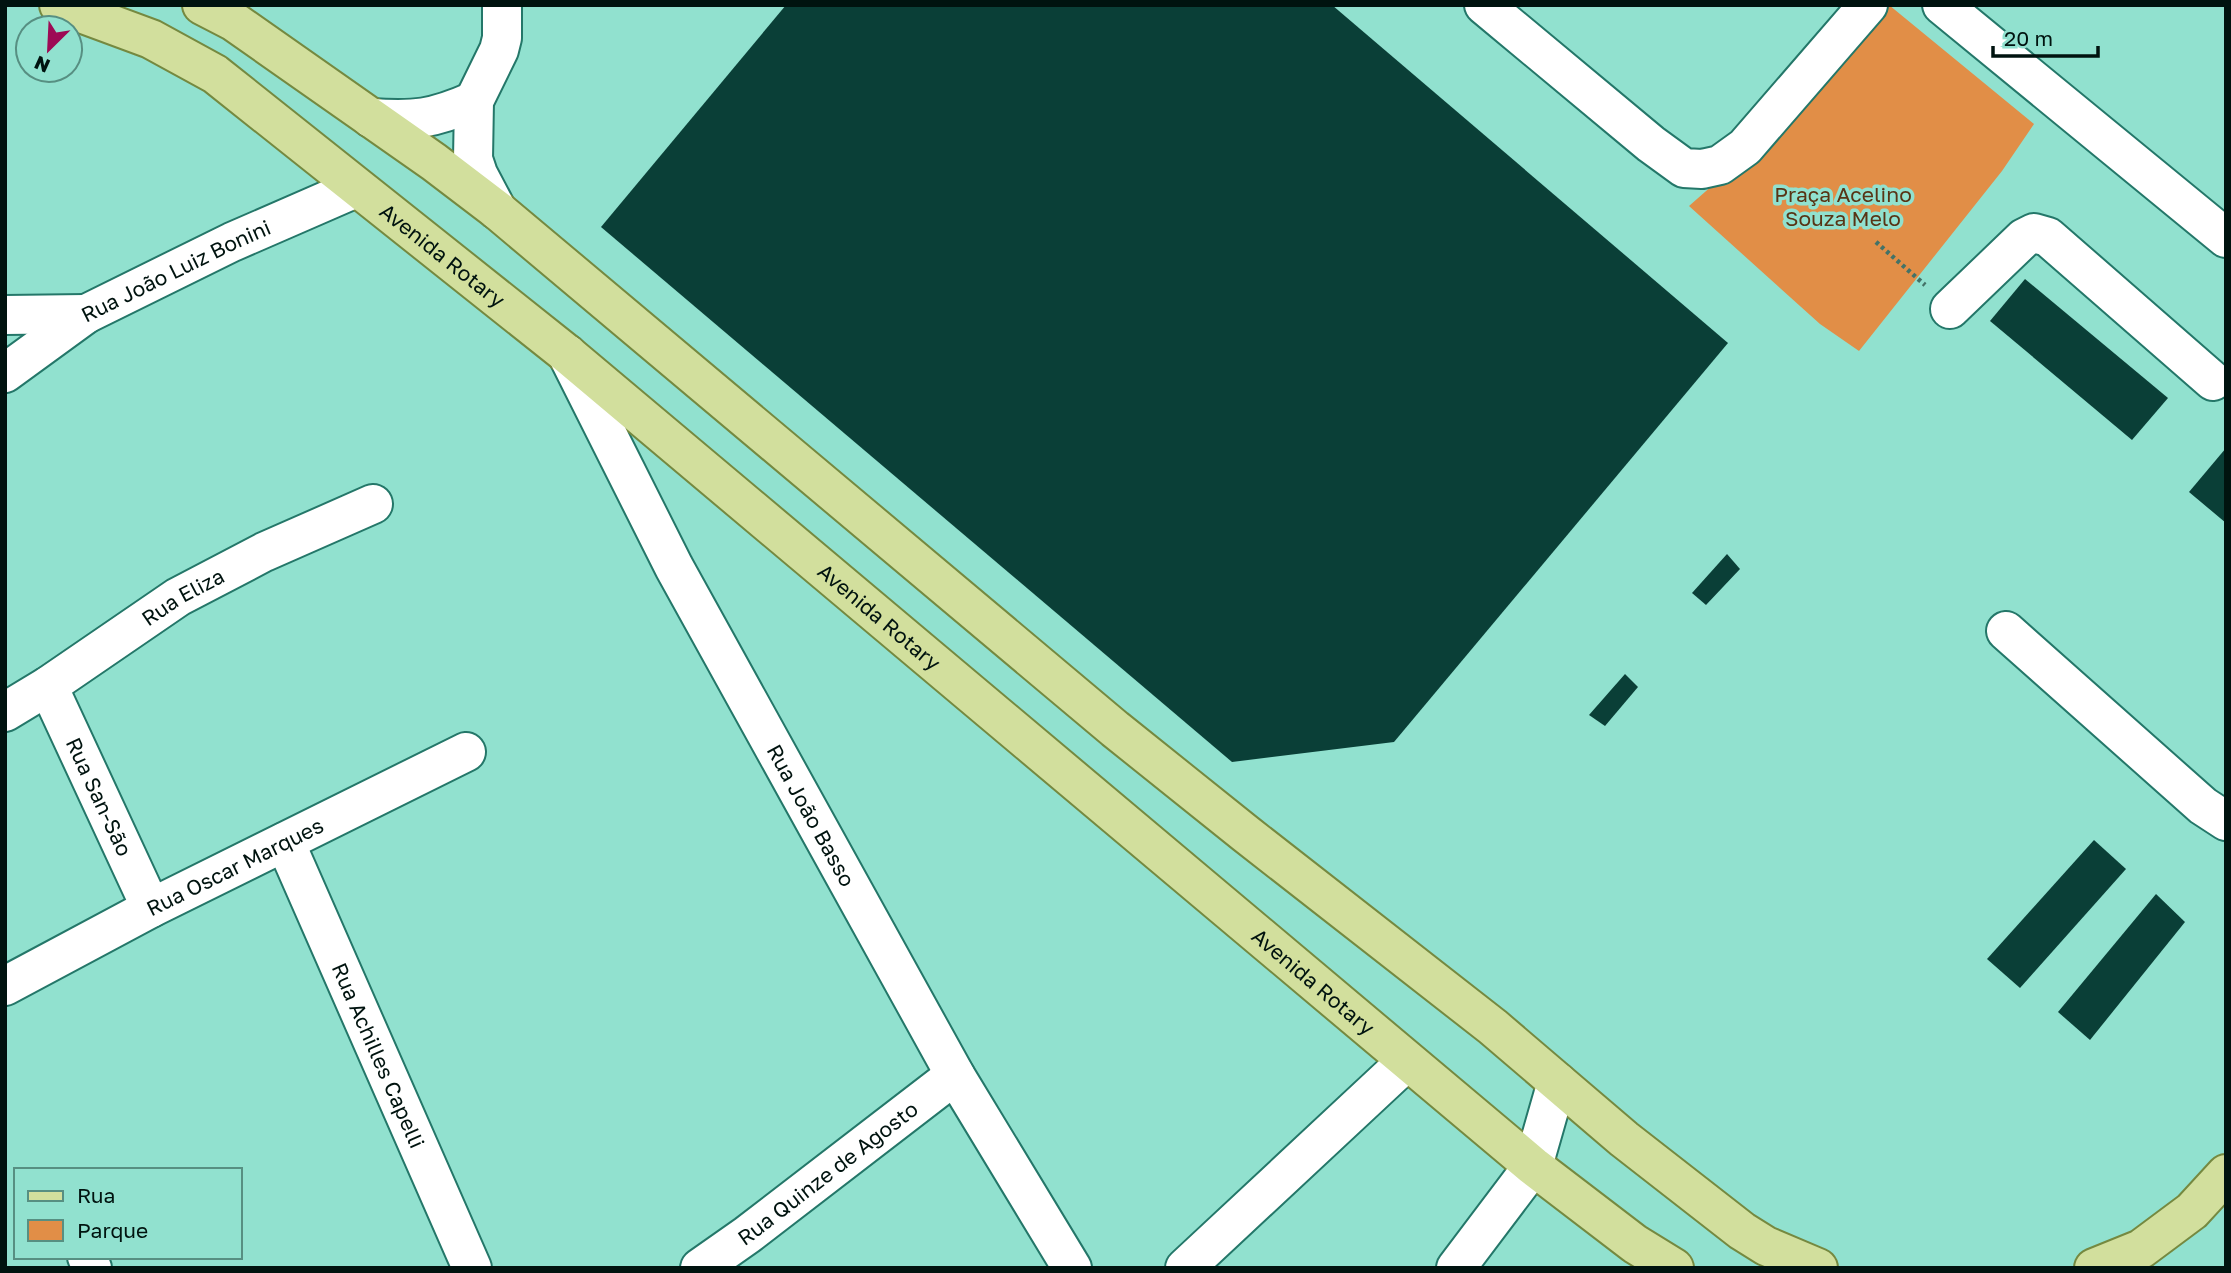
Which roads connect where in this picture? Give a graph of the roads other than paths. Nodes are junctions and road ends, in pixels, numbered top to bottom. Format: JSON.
{"nodes":[{"id":1,"x":59,"y":5,"type":"edge"},
{"id":2,"x":502,"y":5,"type":"edge"},
{"id":3,"x":1484,"y":5,"type":"edge"},
{"id":4,"x":1868,"y":5,"type":"edge"},
{"id":5,"x":1942,"y":5,"type":"edge"},
{"id":6,"x":228,"y":11,"type":"edge"},
{"id":7,"x":474,"y":102,"type":"junction"},
{"id":8,"x":371,"y":118,"type":"junction"},
{"id":9,"x":356,"y":188,"type":"junction"},
{"id":10,"x":497,"y":210,"type":"junction"},
{"id":11,"x":2226,"y":238,"type":"edge"},
{"id":12,"x":1941,"y":300,"type":"road end"},
{"id":13,"x":86,"y":314,"type":"junction"},
{"id":14,"x":5,"y":315,"type":"edge"},
{"id":15,"x":567,"y":354,"type":"junction"},
{"id":16,"x":5,"y":373,"type":"edge"},
{"id":17,"x":2213,"y":380,"type":"dead end"},
{"id":18,"x":373,"y":504,"type":"dead end"},
{"id":19,"x":2006,"y":631,"type":"dead end"},
{"id":20,"x":48,"y":686,"type":"junction"},
{"id":21,"x":5,"y":712,"type":"edge"},
{"id":22,"x":466,"y":752,"type":"dead end"},
{"id":23,"x":2226,"y":821,"type":"edge"},
{"id":24,"x":285,"y":842,"type":"junction"},
{"id":25,"x":151,"y":908,"type":"junction"},
{"id":26,"x":5,"y":986,"type":"edge"},
{"id":27,"x":1407,"y":1061,"type":"junction"},
{"id":28,"x":955,"y":1075,"type":"junction"},
{"id":29,"x":1557,"y":1082,"type":"junction"},
{"id":30,"x":1533,"y":1166,"type":"junction"},
{"id":31,"x":2226,"y":1174,"type":"edge"},
{"id":32,"x":472,"y":1268,"type":"edge"},
{"id":33,"x":700,"y":1268,"type":"edge"},
{"id":34,"x":1072,"y":1268,"type":"edge"},
{"id":35,"x":1185,"y":1268,"type":"edge"},
{"id":36,"x":1456,"y":1268,"type":"edge"},
{"id":37,"x":1674,"y":1268,"type":"edge"},
{"id":38,"x":1818,"y":1268,"type":"edge"},
{"id":39,"x":2094,"y":1268,"type":"edge"}],
"edges":[{"from":1,"to":9,"type":"main road","name":"Avenida Rotary"},
{"from":2,"to":7,"type":"street"},
{"from":3,"to":4,"type":"street"},
{"from":5,"to":11,"type":"street"},
{"from":6,"to":8,"type":"main road"},
{"from":7,"to":8,"type":"street"},
{"from":7,"to":10,"type":"street"},
{"from":8,"to":10,"type":"main road"},
{"from":9,"to":13,"type":"street","name":"Rua João Luiz Bonini"},
{"from":9,"to":15,"type":"main road","name":"Avenida Rotary"},
{"from":10,"to":29,"type":"main road"},
{"from":12,"to":17,"type":"street"},
{"from":13,"to":14,"type":"street"},
{"from":13,"to":16,"type":"street","name":"Rua João Luiz Bonini"},
{"from":15,"to":27,"type":"main road","name":"Avenida Rotary"},
{"from":15,"to":28,"type":"street","name":"Rua João Basso"},
{"from":18,"to":20,"type":"street","name":"Rua Eliza"},
{"from":19,"to":23,"type":"street"},
{"from":20,"to":21,"type":"street","name":"Rua Eliza"},
{"from":20,"to":25,"type":"street","name":"Rua San-São"},
{"from":22,"to":24,"type":"street","name":"Rua Oscar Marques"},
{"from":24,"to":25,"type":"street","name":"Rua Oscar Marques"},
{"from":24,"to":32,"type":"street","name":"Rua Achilles Capelli"},
{"from":25,"to":26,"type":"street","name":"Rua Oscar Marques"},
{"from":27,"to":30,"type":"main road","name":"Avenida Rotary"},
{"from":27,"to":35,"type":"street"},
{"from":28,"to":33,"type":"street","name":"Rua Quinze de Agosto"},
{"from":28,"to":34,"type":"street","name":"Rua João Basso"},
{"from":29,"to":30,"type":"street"},
{"from":29,"to":38,"type":"main road"},
{"from":30,"to":36,"type":"street"},
{"from":30,"to":37,"type":"main road","name":"Avenida Rotary"},
{"from":31,"to":39,"type":"main road"}]}
